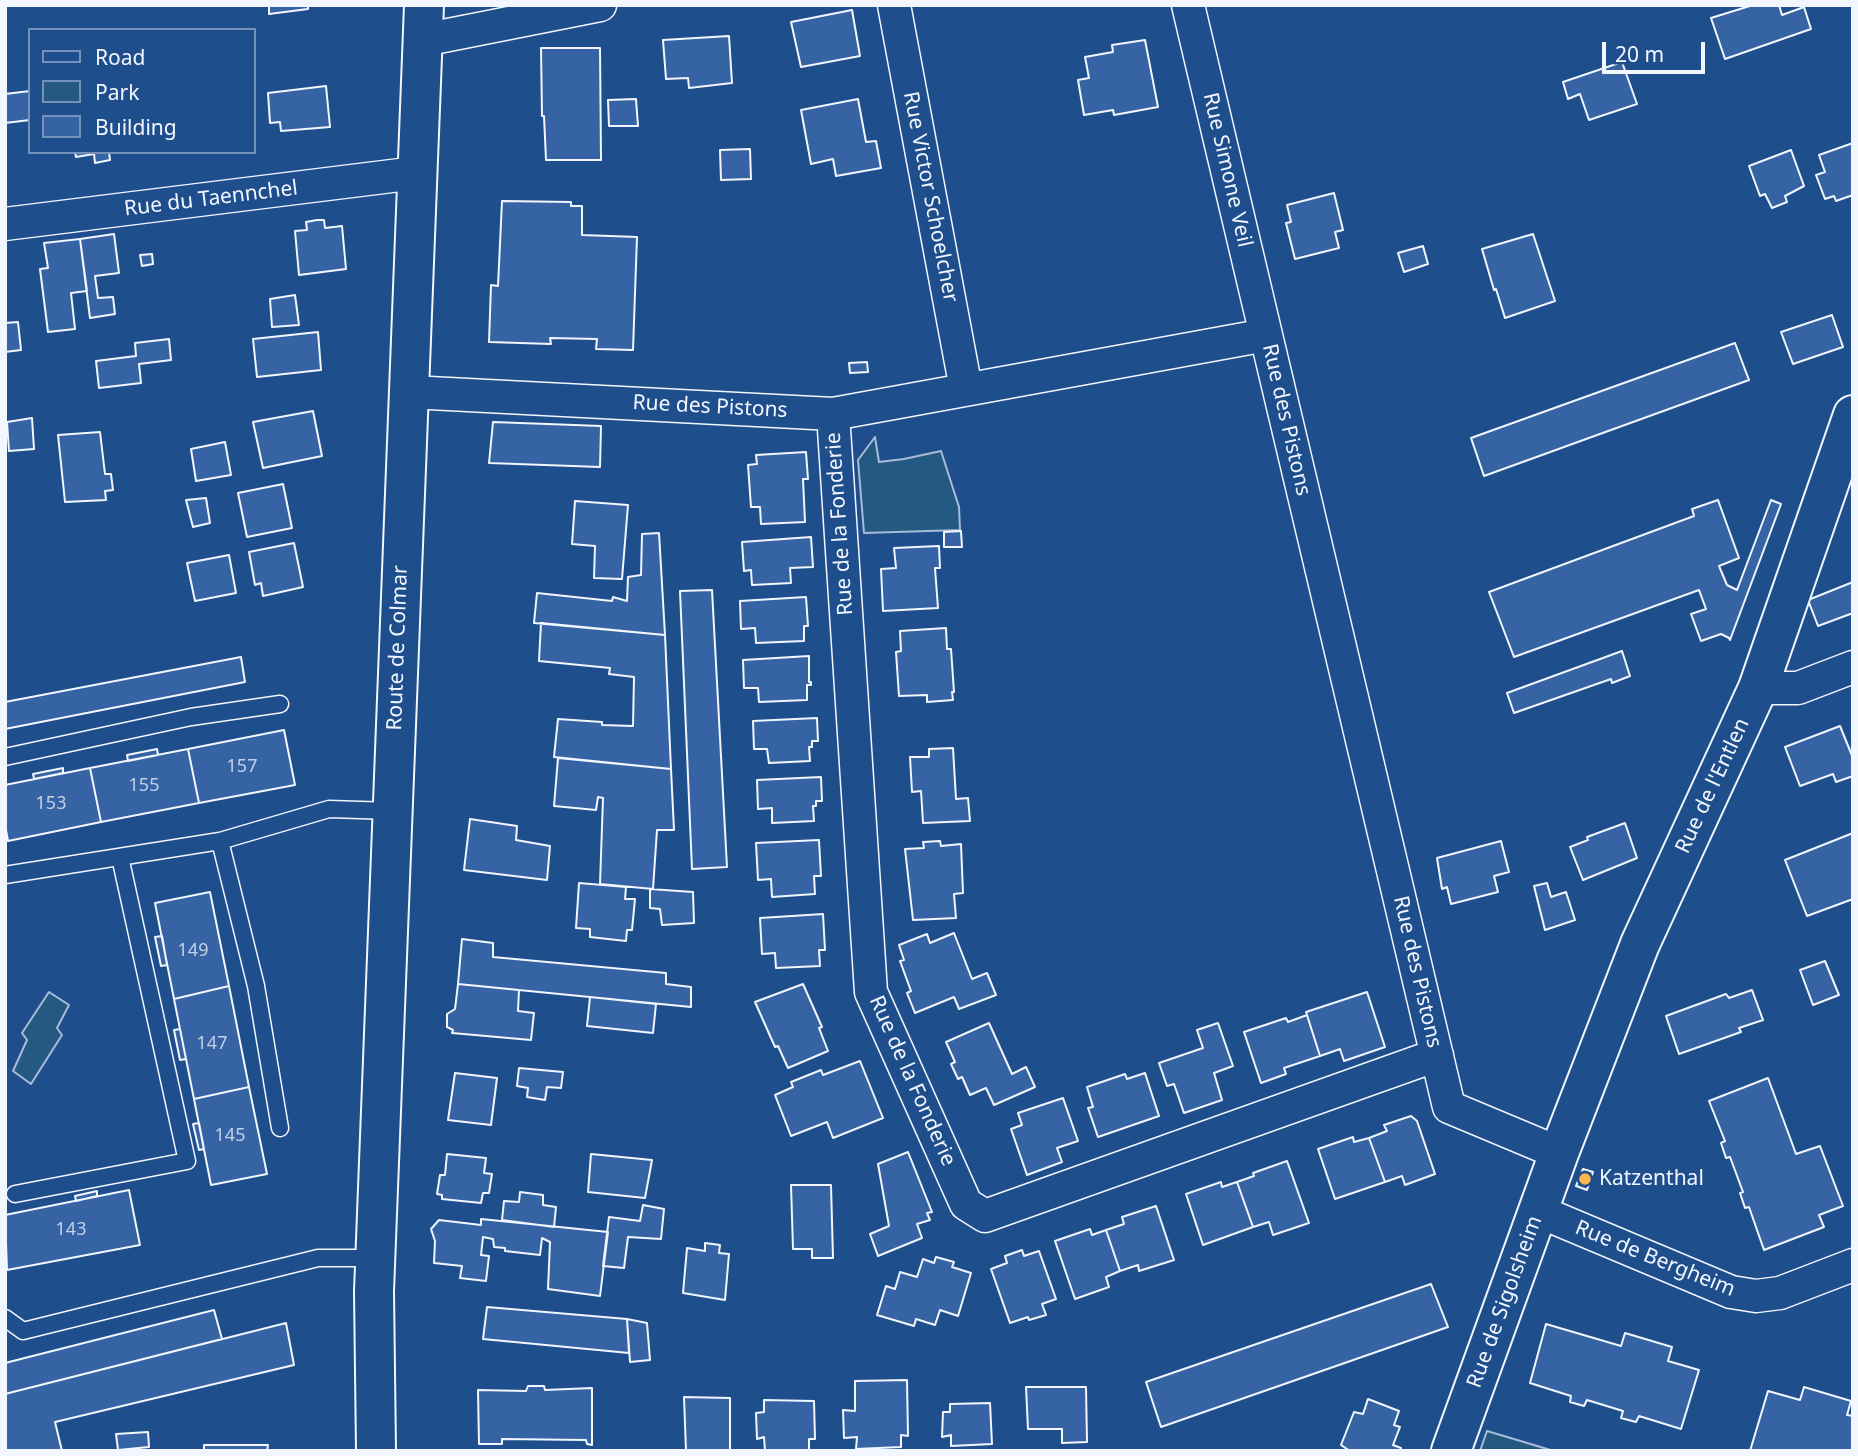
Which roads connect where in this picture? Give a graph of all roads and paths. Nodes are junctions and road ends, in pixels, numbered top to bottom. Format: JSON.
{"nodes":[{"id":1,"x":600,"y":5,"type":"edge"},
{"id":2,"x":894,"y":5,"type":"edge"},
{"id":3,"x":1188,"y":5,"type":"edge"},
{"id":4,"x":423,"y":23,"type":"edge"},
{"id":5,"x":416,"y":173,"type":"junction"},
{"id":6,"x":5,"y":224,"type":"edge"},
{"id":7,"x":1266,"y":335,"type":"junction"},
{"id":8,"x":966,"y":389,"type":"junction"},
{"id":9,"x":410,"y":392,"type":"dead end"},
{"id":10,"x":833,"y":414,"type":"junction"},
{"id":11,"x":1853,"y":415,"type":"edge"},
{"id":12,"x":1853,"y":667,"type":"edge"},
{"id":13,"x":1758,"y":688,"type":"junction"},
{"id":14,"x":280,"y":704,"type":"dead end"},
{"id":15,"x":5,"y":757,"type":"edge"},
{"id":16,"x":392,"y":811,"type":"junction"},
{"id":17,"x":220,"y":841,"type":"junction"},
{"id":18,"x":120,"y":857,"type":"junction"},
{"id":19,"x":5,"y":875,"type":"edge"},
{"id":20,"x":1437,"y":1055,"type":"junction"},
{"id":21,"x":280,"y":1128,"type":"dead end"},
{"id":22,"x":1559,"y":1153,"type":"junction"},
{"id":23,"x":15,"y":1194,"type":"dead end"},
{"id":24,"x":1538,"y":1211,"type":"junction"},
{"id":25,"x":1853,"y":1265,"type":"edge"},
{"id":26,"x":375,"y":1275,"type":"junction"},
{"id":27,"x":5,"y":1318,"type":"edge"},
{"id":28,"x":384,"y":1449,"type":"edge"},
{"id":29,"x":1451,"y":1451,"type":"edge"}],
"edges":[{"from":1,"to":4,"type":"street"},
{"from":2,"to":8,"type":"street","name":"Rue Victor Schoelcher"},
{"from":3,"to":7,"type":"street","name":"Rue Simone Veil"},
{"from":4,"to":5,"type":"main road","name":"Route de Colmar"},
{"from":5,"to":6,"type":"street","name":"Rue du Taennchel"},
{"from":5,"to":16,"type":"main road","name":"Route de Colmar"},
{"from":7,"to":8,"type":"street","name":"Rue des Pistons"},
{"from":7,"to":20,"type":"street","name":"Rue des Pistons"},
{"from":8,"to":10,"type":"street","name":"Rue des Pistons"},
{"from":9,"to":10,"type":"street","name":"Rue des Pistons"},
{"from":10,"to":20,"type":"street","name":"Rue de la Fonderie"},
{"from":11,"to":13,"type":"main road","name":"Rue de l'Entlen"},
{"from":12,"to":13,"type":"street"},
{"from":13,"to":22,"type":"main road","name":"Rue de l'Entlen"},
{"from":14,"to":15,"type":"lane"},
{"from":16,"to":17,"type":"lane"},
{"from":16,"to":26,"type":"main road","name":"Route de Colmar"},
{"from":17,"to":18,"type":"lane"},
{"from":17,"to":21,"type":"lane"},
{"from":18,"to":19,"type":"lane"},
{"from":18,"to":23,"type":"lane"},
{"from":20,"to":22,"type":"street","name":"Rue des Pistons"},
{"from":22,"to":24,"type":"main road","name":"Rue de Sigolsheim"},
{"from":24,"to":25,"type":"street","name":"Rue de Bergheim"},
{"from":24,"to":29,"type":"main road","name":"Rue de Sigolsheim"},
{"from":26,"to":27,"type":"lane"},
{"from":26,"to":28,"type":"main road","name":"Route de Colmar"}]}
